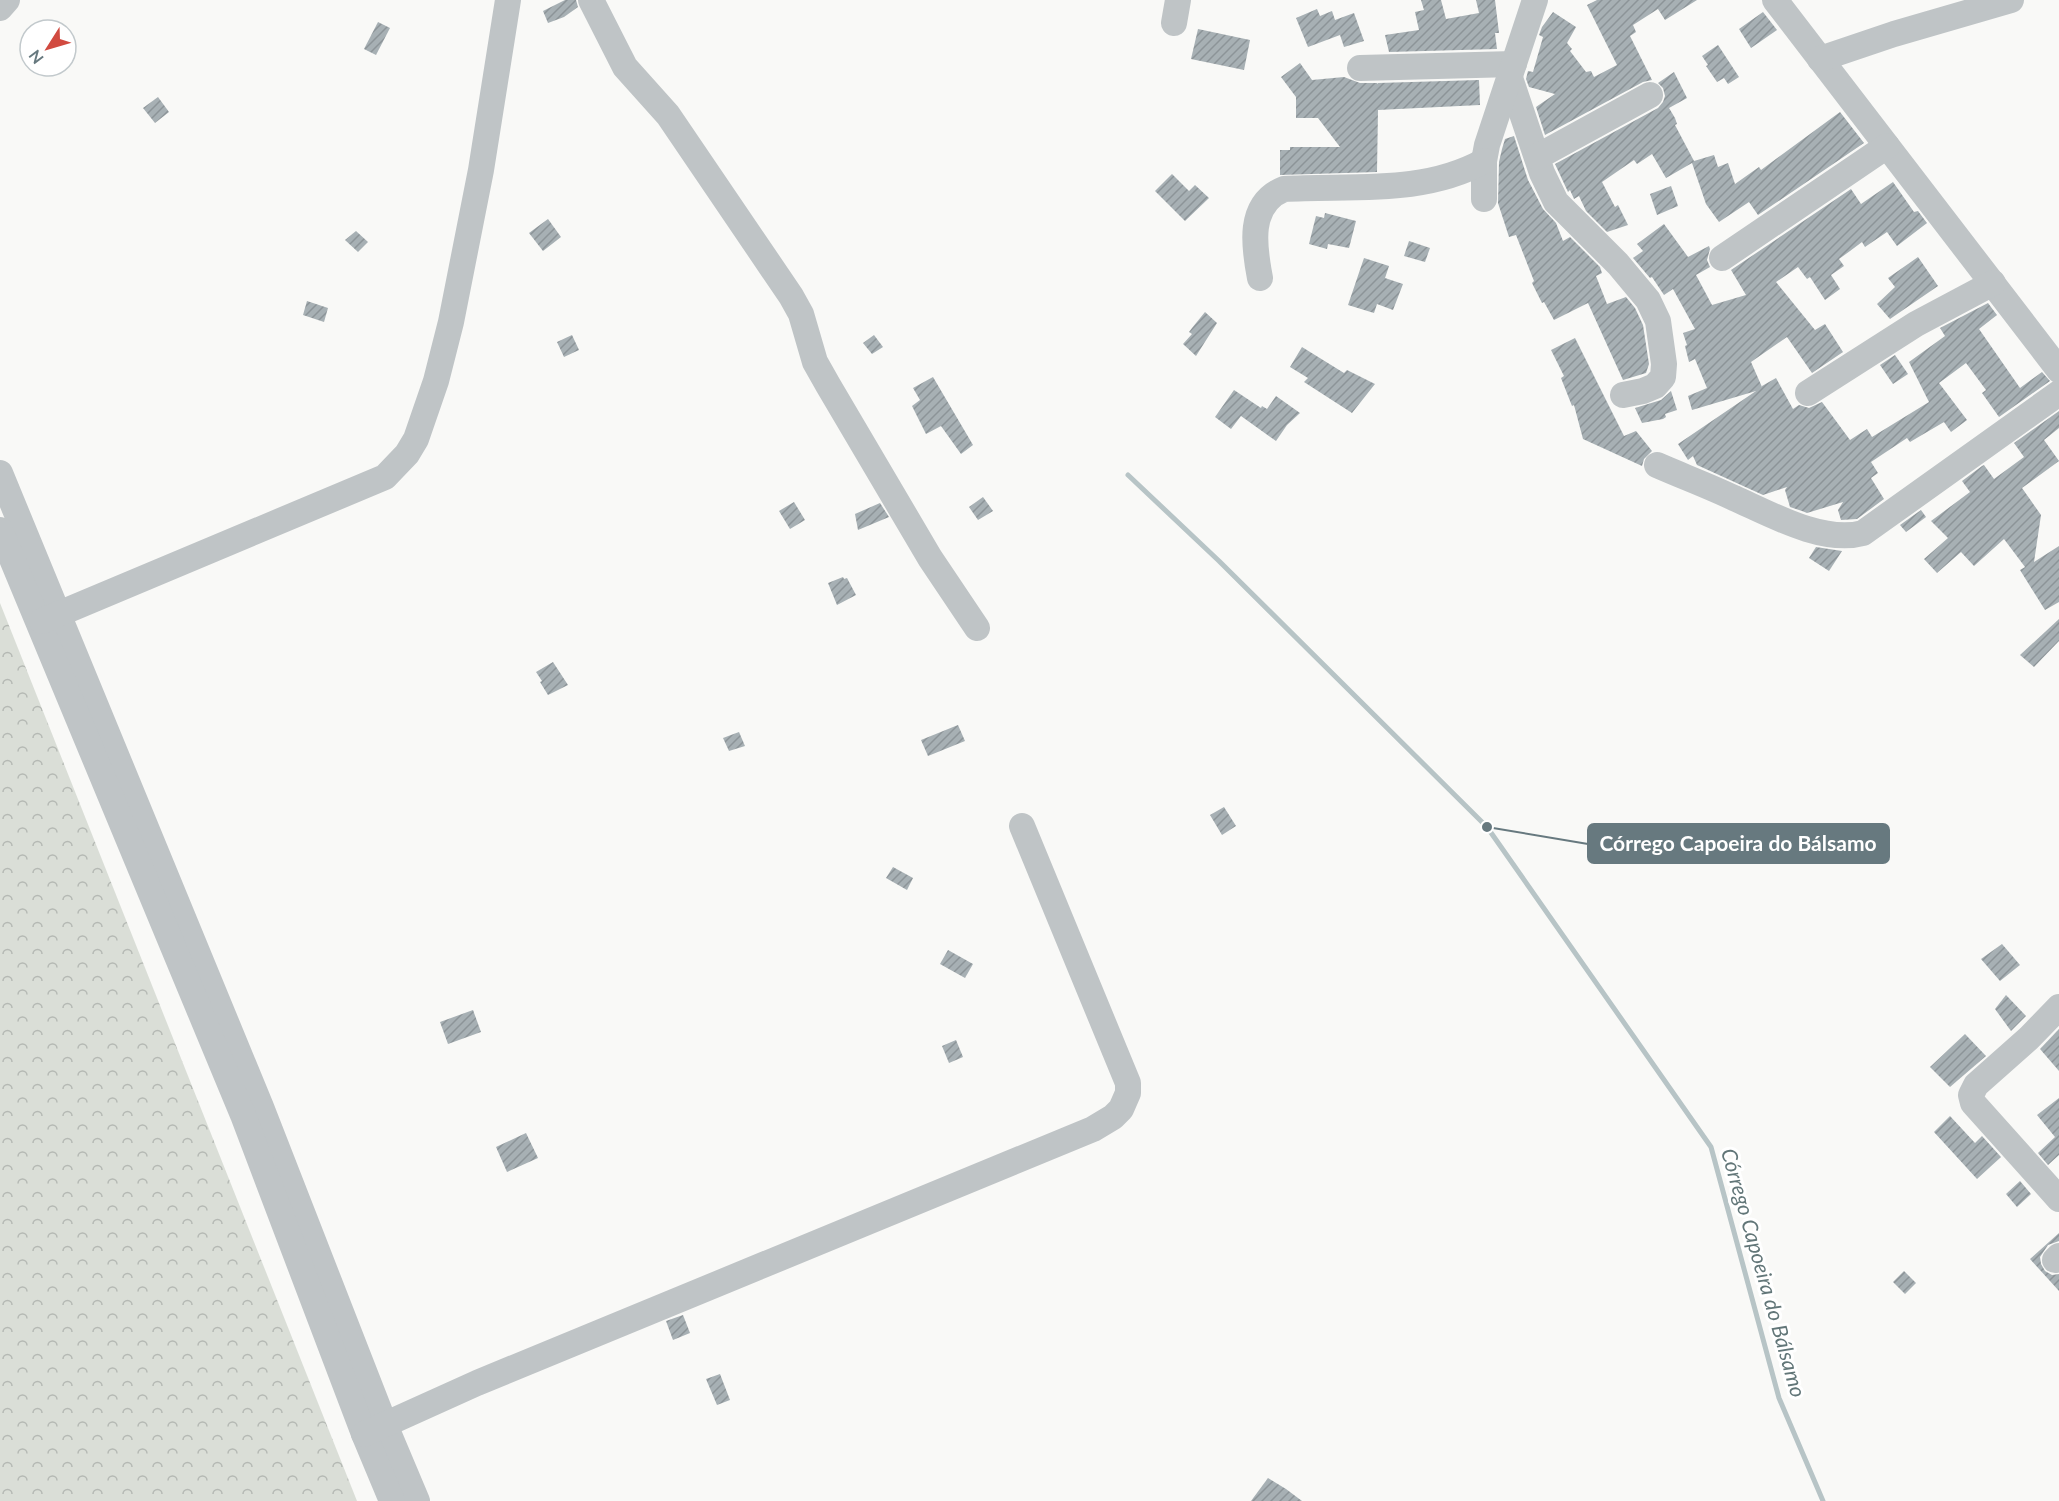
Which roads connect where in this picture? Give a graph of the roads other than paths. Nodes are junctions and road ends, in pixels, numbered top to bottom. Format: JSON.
{"nodes":[{"id":1,"x":7,"y":0,"type":"edge"},
{"id":2,"x":508,"y":0,"type":"edge"},
{"id":3,"x":591,"y":0,"type":"edge"},
{"id":4,"x":1535,"y":0,"type":"edge"},
{"id":5,"x":1775,"y":0,"type":"edge"},
{"id":6,"x":2011,"y":0,"type":"edge"},
{"id":7,"x":0,"y":8,"type":"edge"},
{"id":8,"x":1820,"y":59,"type":"junction"},
{"id":9,"x":1360,"y":68,"type":"dead end"},
{"id":10,"x":1512,"y":71,"type":"junction"},
{"id":11,"x":1650,"y":95,"type":"dead end"},
{"id":12,"x":1887,"y":146,"type":"junction"},
{"id":13,"x":1537,"y":157,"type":"junction"},
{"id":14,"x":1484,"y":161,"type":"junction"},
{"id":15,"x":1484,"y":199,"type":"dead end"},
{"id":16,"x":1722,"y":258,"type":"dead end"},
{"id":17,"x":1260,"y":278,"type":"dead end"},
{"id":18,"x":1993,"y":283,"type":"junction"},
{"id":19,"x":2059,"y":370,"type":"edge"},
{"id":20,"x":1808,"y":393,"type":"dead end"},
{"id":21,"x":2059,"y":393,"type":"edge"},
{"id":22,"x":1623,"y":395,"type":"dead end"},
{"id":23,"x":1657,"y":465,"type":"dead end"},
{"id":24,"x":0,"y":473,"type":"edge"},
{"id":25,"x":0,"y":530,"type":"edge"},
{"id":26,"x":49,"y":619,"type":"junction"},
{"id":27,"x":977,"y":628,"type":"dead end"},
{"id":28,"x":1022,"y":826,"type":"dead end"},
{"id":29,"x":2059,"y":1007,"type":"edge"},
{"id":30,"x":2059,"y":1199,"type":"edge"},
{"id":31,"x":375,"y":1430,"type":"junction"},
{"id":32,"x":392,"y":1501,"type":"edge"},
{"id":33,"x":417,"y":1501,"type":"edge"}],
"edges":[{"from":1,"to":7,"type":"street"},
{"from":2,"to":26,"type":"street"},
{"from":3,"to":27,"type":"street"},
{"from":4,"to":10,"type":"street"},
{"from":5,"to":8,"type":"street"},
{"from":6,"to":8,"type":"street"},
{"from":8,"to":12,"type":"street"},
{"from":9,"to":10,"type":"street"},
{"from":10,"to":13,"type":"street"},
{"from":10,"to":14,"type":"street"},
{"from":11,"to":13,"type":"street"},
{"from":12,"to":16,"type":"street"},
{"from":12,"to":18,"type":"street"},
{"from":13,"to":22,"type":"street"},
{"from":14,"to":15,"type":"street"},
{"from":14,"to":17,"type":"street"},
{"from":18,"to":19,"type":"street"},
{"from":18,"to":20,"type":"street"},
{"from":21,"to":23,"type":"street"},
{"from":24,"to":26,"type":"street"},
{"from":25,"to":26,"type":"street"},
{"from":26,"to":31,"type":"street"},
{"from":28,"to":31,"type":"street"},
{"from":29,"to":30,"type":"street"},
{"from":31,"to":32,"type":"street"},
{"from":31,"to":33,"type":"street"}]}
